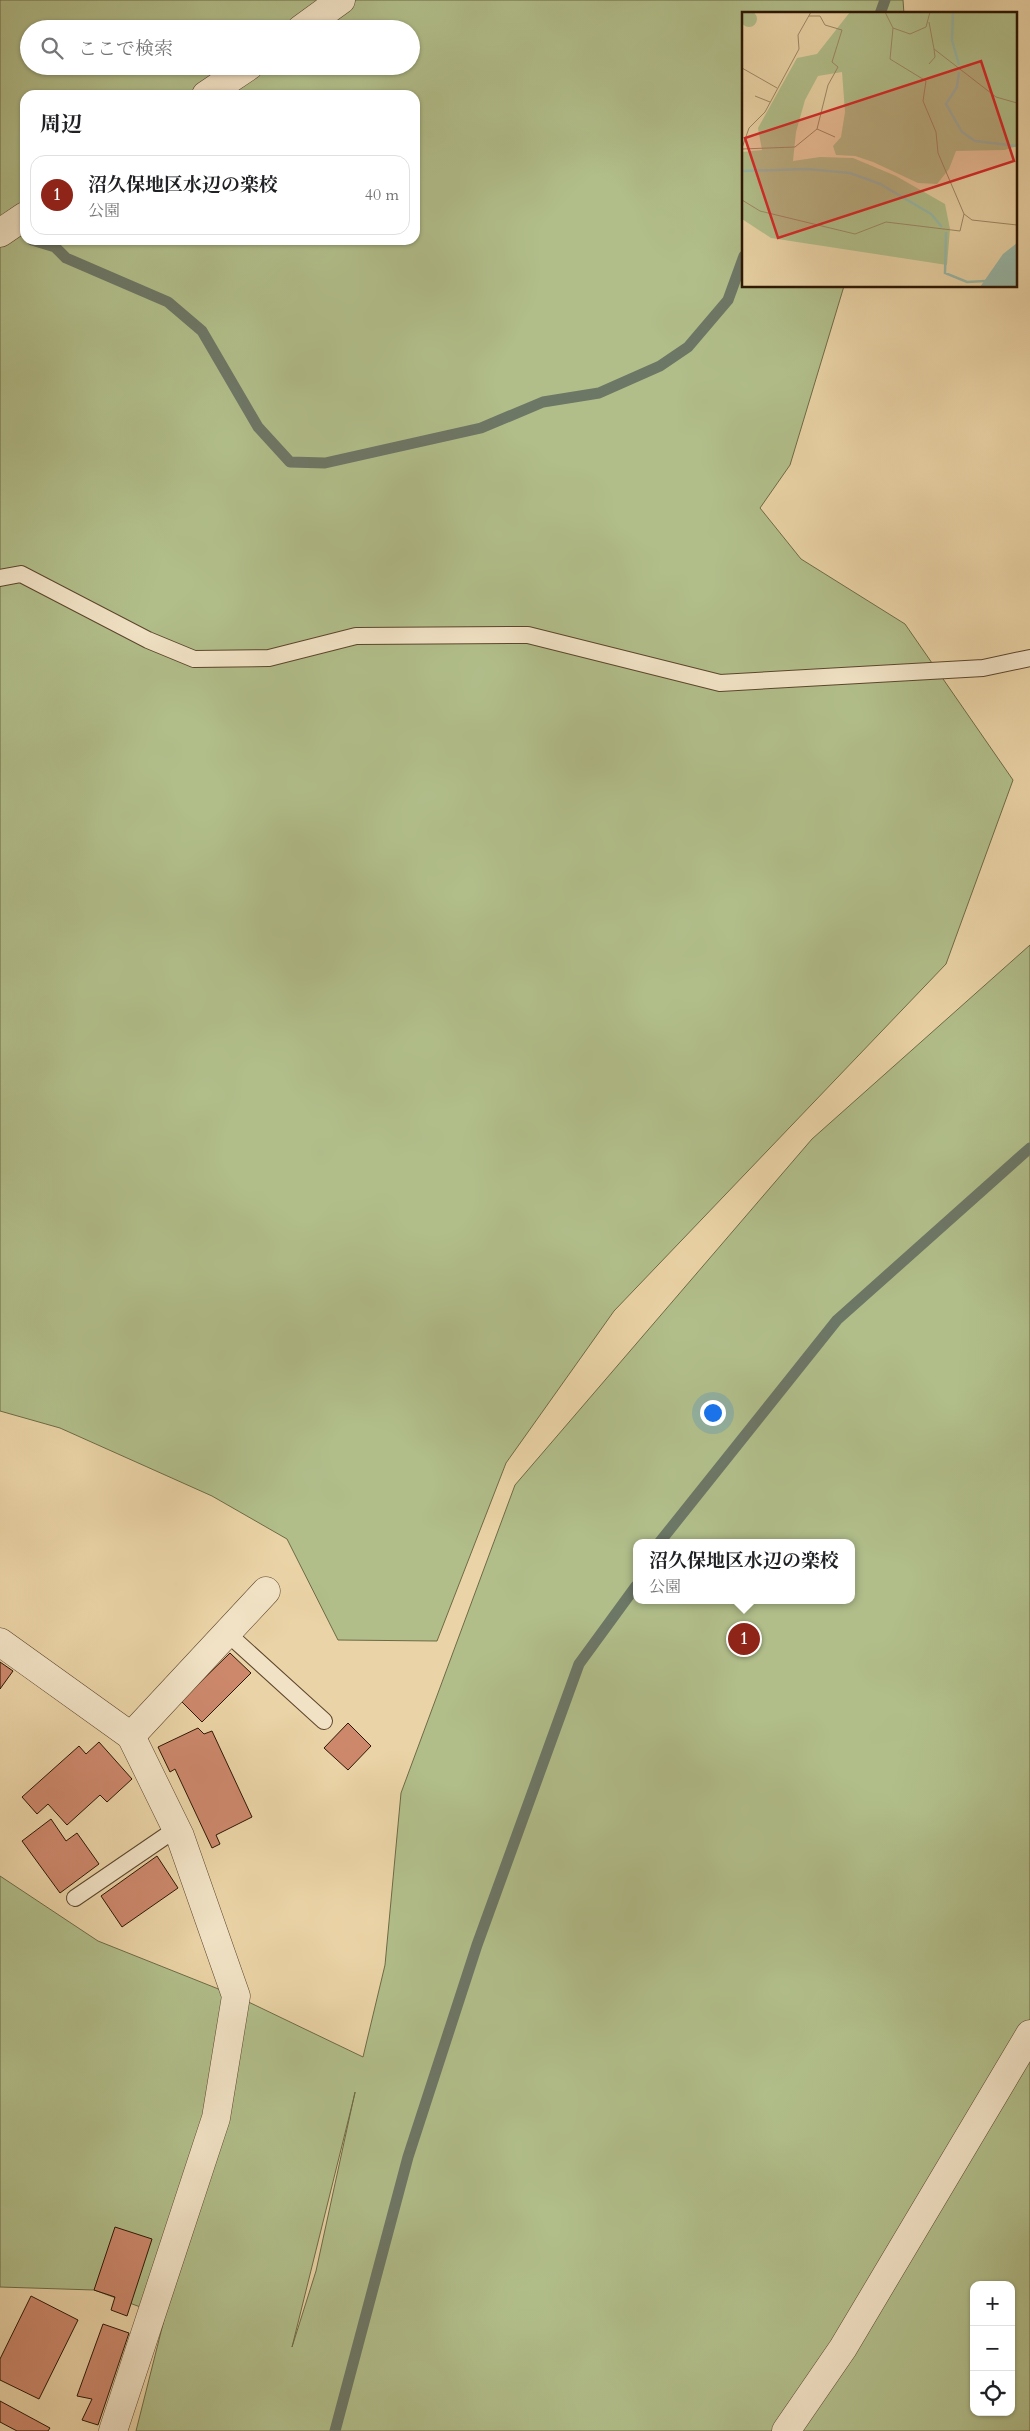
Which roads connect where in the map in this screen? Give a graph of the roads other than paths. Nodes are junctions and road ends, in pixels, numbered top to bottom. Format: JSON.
{"nodes":[{"id":1,"x":341,"y":0,"type":"edge"},
{"id":2,"x":313,"y":20,"type":"edge"},
{"id":3,"x":236,"y":75,"type":"edge"},
{"id":4,"x":213,"y":90,"type":"edge"},
{"id":5,"x":20,"y":219,"type":"edge"},
{"id":6,"x":0,"y":233,"type":"edge"},
{"id":7,"x":0,"y":578,"type":"edge"},
{"id":8,"x":1030,"y":658,"type":"edge"},
{"id":9,"x":266,"y":1590,"type":"dead end"},
{"id":10,"x":227,"y":1633,"type":"junction"},
{"id":11,"x":0,"y":1642,"type":"edge"},
{"id":12,"x":324,"y":1721,"type":"dead end"},
{"id":13,"x":131,"y":1736,"type":"junction"},
{"id":14,"x":176,"y":1829,"type":"junction"},
{"id":15,"x":75,"y":1898,"type":"dead end"},
{"id":16,"x":1030,"y":2034,"type":"edge"},
{"id":17,"x":113,"y":2431,"type":"edge"},
{"id":18,"x":786,"y":2431,"type":"edge"}],
"edges":[{"from":1,"to":2,"type":"street"},
{"from":3,"to":4,"type":"street"},
{"from":5,"to":6,"type":"street"},
{"from":7,"to":8,"type":"lane"},
{"from":9,"to":10,"type":"street"},
{"from":10,"to":12,"type":"lane"},
{"from":10,"to":13,"type":"street"},
{"from":11,"to":13,"type":"street"},
{"from":13,"to":14,"type":"street"},
{"from":14,"to":15,"type":"lane"},
{"from":14,"to":17,"type":"street"},
{"from":16,"to":18,"type":"street"}]}
